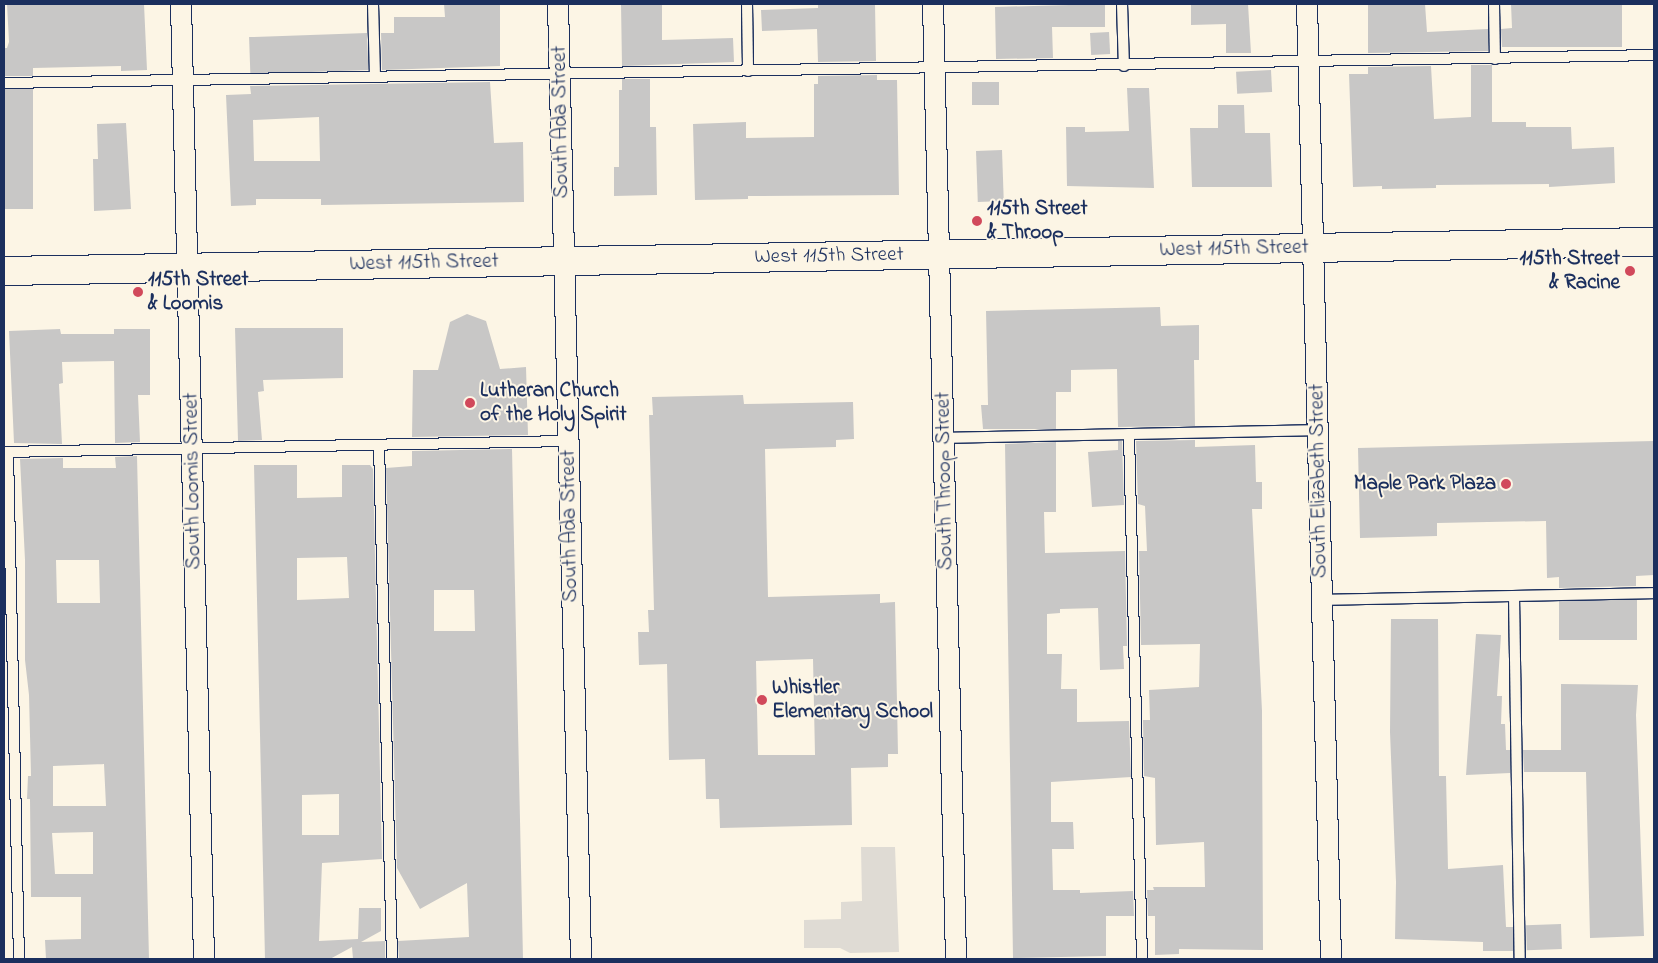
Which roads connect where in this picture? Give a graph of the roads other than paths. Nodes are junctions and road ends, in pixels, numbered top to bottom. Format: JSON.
{"nodes":[{"id":1,"x":181,"y":4,"type":"edge"},
{"id":2,"x":372,"y":4,"type":"edge"},
{"id":3,"x":558,"y":4,"type":"edge"},
{"id":4,"x":747,"y":4,"type":"edge"},
{"id":5,"x":933,"y":4,"type":"edge"},
{"id":6,"x":1122,"y":4,"type":"edge"},
{"id":7,"x":1307,"y":4,"type":"edge"},
{"id":8,"x":1494,"y":4,"type":"edge"},
{"id":9,"x":1654,"y":55,"type":"edge"},
{"id":10,"x":1495,"y":59,"type":"junction"},
{"id":11,"x":1308,"y":63,"type":"junction"},
{"id":12,"x":1124,"y":66,"type":"junction"},
{"id":13,"x":935,"y":69,"type":"junction"},
{"id":14,"x":748,"y":71,"type":"junction"},
{"id":15,"x":560,"y":74,"type":"junction"},
{"id":16,"x":374,"y":77,"type":"junction"},
{"id":17,"x":183,"y":81,"type":"junction"},
{"id":18,"x":4,"y":83,"type":"edge"},
{"id":19,"x":1654,"y":242,"type":"edge"},
{"id":20,"x":1313,"y":248,"type":"junction"},
{"id":21,"x":940,"y":254,"type":"junction"},
{"id":22,"x":564,"y":261,"type":"junction"},
{"id":23,"x":188,"y":267,"type":"junction"},
{"id":24,"x":4,"y":271,"type":"edge"},
{"id":25,"x":1318,"y":430,"type":"junction"},
{"id":26,"x":1128,"y":434,"type":"junction"},
{"id":27,"x":944,"y":438,"type":"junction"},
{"id":28,"x":568,"y":441,"type":"junction"},
{"id":29,"x":380,"y":445,"type":"junction"},
{"id":30,"x":192,"y":448,"type":"junction"},
{"id":31,"x":6,"y":452,"type":"edge"},
{"id":32,"x":1654,"y":592,"type":"edge"},
{"id":33,"x":1514,"y":596,"type":"junction"},
{"id":34,"x":1322,"y":600,"type":"junction"},
{"id":35,"x":19,"y":959,"type":"edge"},
{"id":36,"x":204,"y":959,"type":"edge"},
{"id":37,"x":392,"y":959,"type":"edge"},
{"id":38,"x":581,"y":959,"type":"edge"},
{"id":39,"x":956,"y":959,"type":"edge"},
{"id":40,"x":1142,"y":959,"type":"edge"},
{"id":41,"x":1330,"y":959,"type":"edge"},
{"id":42,"x":1520,"y":959,"type":"edge"}],
"edges":[{"from":1,"to":17,"type":"street","name":"South Loomis Street"},
{"from":2,"to":16,"type":"lane"},
{"from":3,"to":15,"type":"street","name":"South Ada Street"},
{"from":4,"to":14,"type":"lane"},
{"from":5,"to":13,"type":"street","name":"South Throop Street"},
{"from":6,"to":12,"type":"lane"},
{"from":7,"to":11,"type":"street","name":"South Elizabeth Street"},
{"from":8,"to":10,"type":"lane"},
{"from":9,"to":10,"type":"lane"},
{"from":10,"to":11,"type":"lane"},
{"from":11,"to":12,"type":"lane"},
{"from":11,"to":20,"type":"street","name":"South Elizabeth Street"},
{"from":12,"to":13,"type":"lane"},
{"from":13,"to":14,"type":"lane"},
{"from":13,"to":21,"type":"street","name":"South Throop Street"},
{"from":14,"to":15,"type":"lane"},
{"from":15,"to":16,"type":"lane"},
{"from":15,"to":22,"type":"street","name":"South Ada Street"},
{"from":16,"to":17,"type":"lane"},
{"from":17,"to":18,"type":"lane"},
{"from":17,"to":23,"type":"street","name":"South Loomis Street"},
{"from":19,"to":20,"type":"street","name":"West 115th Street"},
{"from":20,"to":21,"type":"street","name":"West 115th Street"},
{"from":20,"to":25,"type":"street","name":"South Elizabeth Street"},
{"from":21,"to":22,"type":"street","name":"West 115th Street"},
{"from":21,"to":27,"type":"street","name":"South Throop Street"},
{"from":22,"to":23,"type":"street","name":"West 115th Street"},
{"from":22,"to":28,"type":"street","name":"South Ada Street"},
{"from":23,"to":24,"type":"street","name":"West 115th Street"},
{"from":23,"to":30,"type":"street","name":"South Loomis Street"},
{"from":25,"to":26,"type":"lane"},
{"from":25,"to":34,"type":"street","name":"South Elizabeth Street"},
{"from":26,"to":27,"type":"lane"},
{"from":26,"to":40,"type":"lane"},
{"from":27,"to":39,"type":"street","name":"South Throop Street"},
{"from":28,"to":29,"type":"lane"},
{"from":28,"to":38,"type":"street","name":"South Ada Street"},
{"from":29,"to":30,"type":"lane"},
{"from":29,"to":37,"type":"lane"},
{"from":30,"to":31,"type":"lane"},
{"from":30,"to":36,"type":"street","name":"South Loomis Street"},
{"from":31,"to":35,"type":"lane"},
{"from":32,"to":33,"type":"lane"},
{"from":33,"to":34,"type":"lane"},
{"from":33,"to":42,"type":"lane"},
{"from":34,"to":41,"type":"street","name":"South Elizabeth Street"}]}
